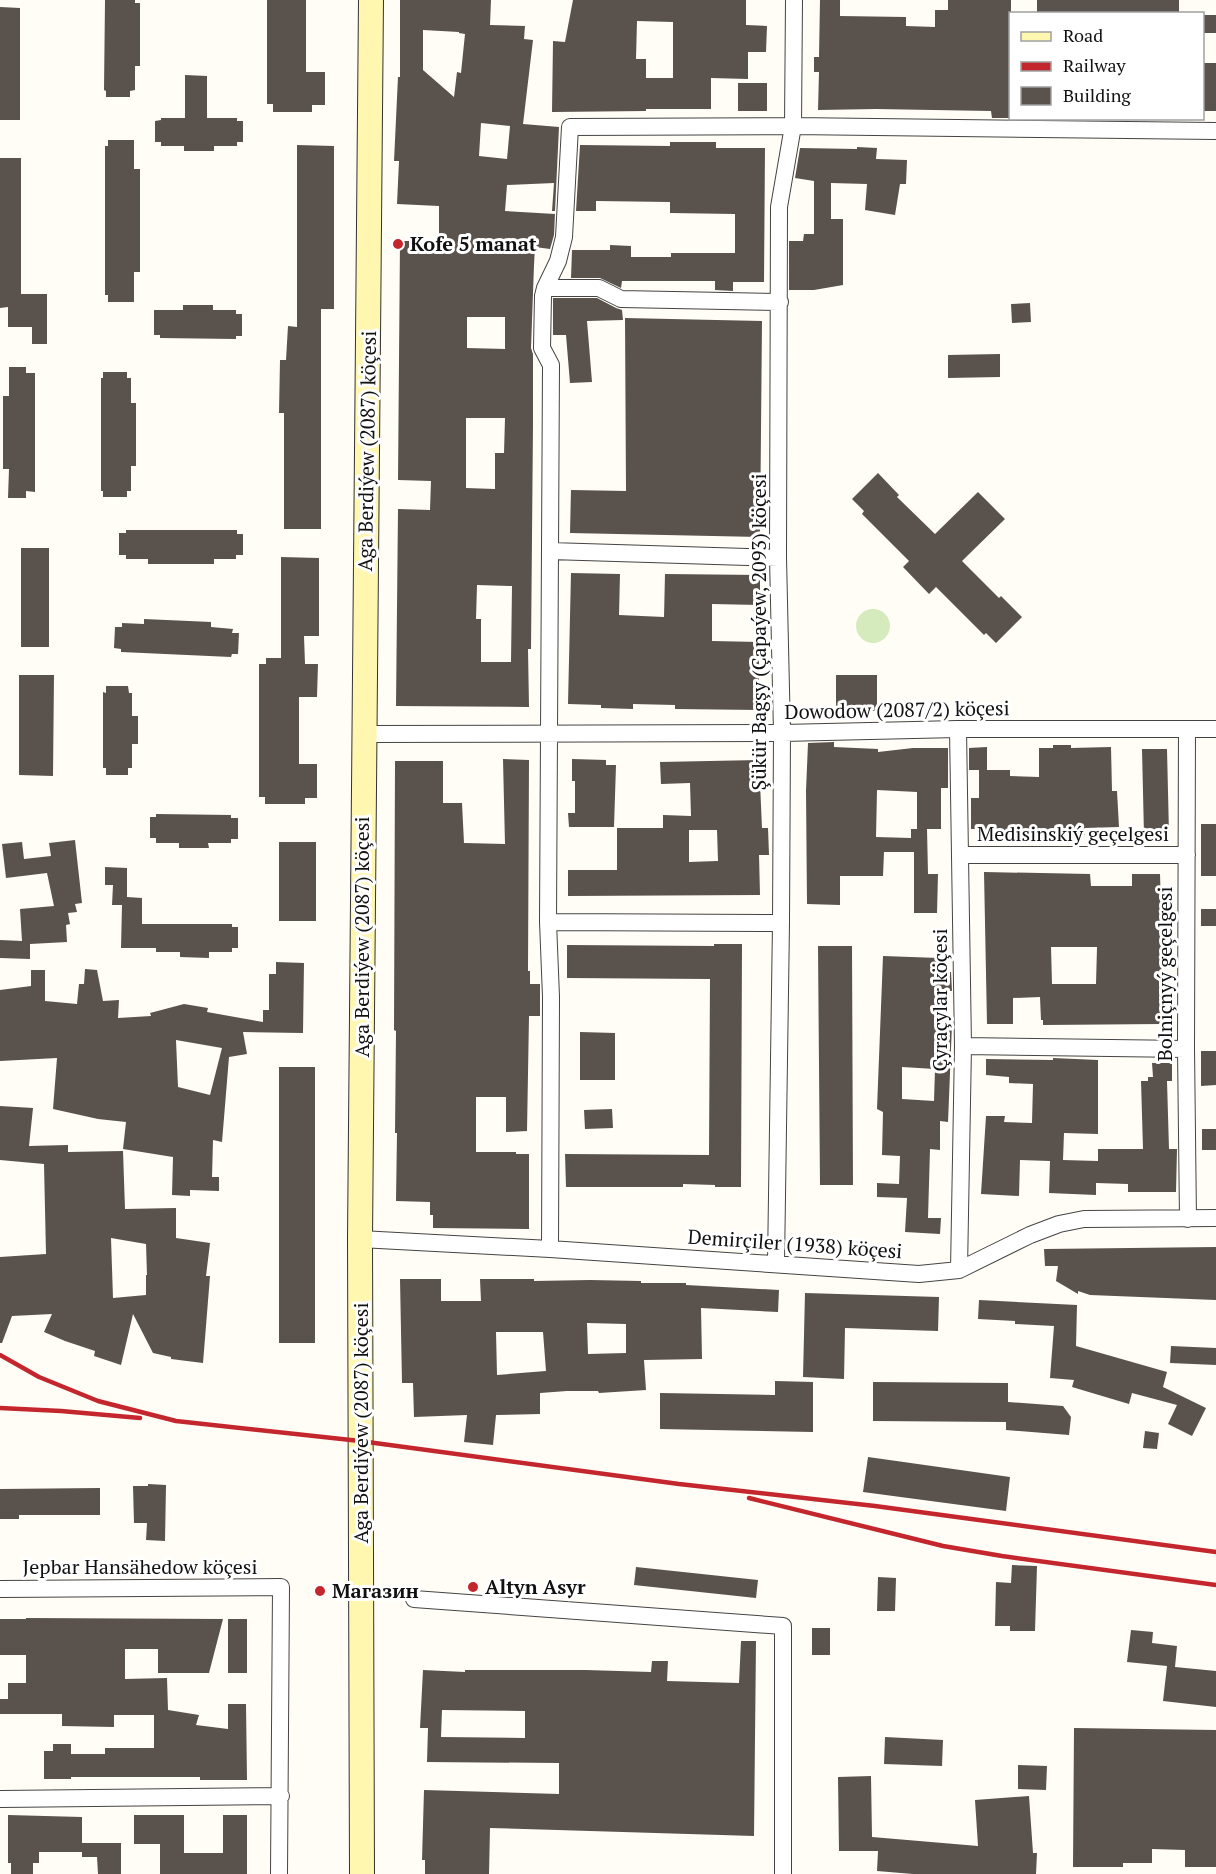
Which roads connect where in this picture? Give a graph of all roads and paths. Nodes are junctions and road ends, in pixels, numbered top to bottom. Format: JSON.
{"nodes":[{"id":1,"x":371,"y":0,"type":"edge"},
{"id":2,"x":794,"y":0,"type":"edge"},
{"id":3,"x":793,"y":126,"type":"junction"},
{"id":4,"x":1216,"y":131,"type":"edge"},
{"id":5,"x":545,"y":288,"type":"junction"},
{"id":6,"x":780,"y":302,"type":"junction"},
{"id":7,"x":550,"y":551,"type":"junction"},
{"id":8,"x":778,"y":558,"type":"junction"},
{"id":9,"x":958,"y":729,"type":"junction"},
{"id":10,"x":1187,"y":729,"type":"junction"},
{"id":11,"x":1216,"y":729,"type":"edge"},
{"id":12,"x":782,"y":733,"type":"junction"},
{"id":13,"x":364,"y":734,"type":"junction"},
{"id":14,"x":549,"y":734,"type":"junction"},
{"id":15,"x":960,"y":855,"type":"junction"},
{"id":16,"x":1187,"y":855,"type":"junction"},
{"id":17,"x":548,"y":922,"type":"junction"},
{"id":18,"x":781,"y":923,"type":"junction"},
{"id":19,"x":963,"y":1046,"type":"junction"},
{"id":20,"x":1186,"y":1049,"type":"junction"},
{"id":21,"x":1216,"y":1218,"type":"edge"},
{"id":22,"x":1188,"y":1219,"type":"junction"},
{"id":23,"x":360,"y":1239,"type":"junction"},
{"id":24,"x":550,"y":1249,"type":"junction"},
{"id":25,"x":776,"y":1264,"type":"junction"},
{"id":26,"x":959,"y":1270,"type":"junction"},
{"id":27,"x":0,"y":1589,"type":"edge"},
{"id":28,"x":414,"y":1599,"type":"dead end"},
{"id":29,"x":281,"y":1796,"type":"junction"},
{"id":30,"x":0,"y":1799,"type":"edge"},
{"id":31,"x":279,"y":1874,"type":"edge"},
{"id":32,"x":362,"y":1874,"type":"edge"},
{"id":33,"x":783,"y":1874,"type":"edge"}],
"edges":[{"from":1,"to":13,"type":"street","name":"Aga Berdiýew (2087) köçesi"},
{"from":2,"to":3,"type":"street","name":"Şükür Bagşy (Çapaýew, 2093) köçesi"},
{"from":3,"to":4,"type":"street"},
{"from":3,"to":5,"type":"street"},
{"from":3,"to":6,"type":"street","name":"Şükür Bagşy (Çapaýew, 2093) köçesi"},
{"from":5,"to":6,"type":"street"},
{"from":5,"to":7,"type":"street"},
{"from":6,"to":8,"type":"street","name":"Şükür Bagşy (Çapaýew, 2093) köçesi"},
{"from":7,"to":8,"type":"street"},
{"from":7,"to":14,"type":"street"},
{"from":8,"to":12,"type":"street","name":"Şükür Bagşy (Çapaýew, 2093) köçesi"},
{"from":9,"to":10,"type":"street","name":"Dowodow (2087/2) köçesi"},
{"from":9,"to":12,"type":"street","name":"Dowodow (2087/2) köçesi"},
{"from":9,"to":15,"type":"street","name":"Çyraçylar köçesi"},
{"from":10,"to":11,"type":"street","name":"Dowodow (2087/2) köçesi"},
{"from":10,"to":16,"type":"street","name":"Bolniçnyý geçelgesi"},
{"from":12,"to":14,"type":"street","name":"Dowodow (2087/2) köçesi"},
{"from":12,"to":18,"type":"street","name":"Şükür Bagşy (Çapaýew, 2093) köçesi"},
{"from":13,"to":14,"type":"street","name":"Dowodow (2087/2) köçesi"},
{"from":13,"to":23,"type":"street","name":"Aga Berdiýew (2087) köçesi"},
{"from":14,"to":17,"type":"street"},
{"from":15,"to":16,"type":"street","name":"Medisinskiý geçelgesi"},
{"from":15,"to":19,"type":"street","name":"Çyraçylar köçesi"},
{"from":16,"to":20,"type":"street","name":"Bolniçnyý geçelgesi"},
{"from":17,"to":18,"type":"street"},
{"from":17,"to":24,"type":"street"},
{"from":18,"to":25,"type":"street","name":"Şükür Bagşy (Çapaýew, 2093) köçesi"},
{"from":19,"to":20,"type":"street"},
{"from":19,"to":26,"type":"street","name":"Çyraçylar köçesi"},
{"from":20,"to":22,"type":"street","name":"Bolniçnyý geçelgesi"},
{"from":21,"to":22,"type":"street","name":"Demirçiler (1938) köçesi"},
{"from":22,"to":26,"type":"street","name":"Demirçiler (1938) köçesi"},
{"from":23,"to":24,"type":"street","name":"Demirçiler (1938) köçesi"},
{"from":23,"to":32,"type":"street","name":"Aga Berdiýew (2087) köçesi"},
{"from":24,"to":25,"type":"street","name":"Demirçiler (1938) köçesi"},
{"from":25,"to":26,"type":"street","name":"Demirçiler (1938) köçesi"},
{"from":27,"to":29,"type":"street","name":"Jepbar Hansähedow köçesi"},
{"from":28,"to":33,"type":"street"},
{"from":29,"to":30,"type":"street"},
{"from":29,"to":31,"type":"street"}]}
